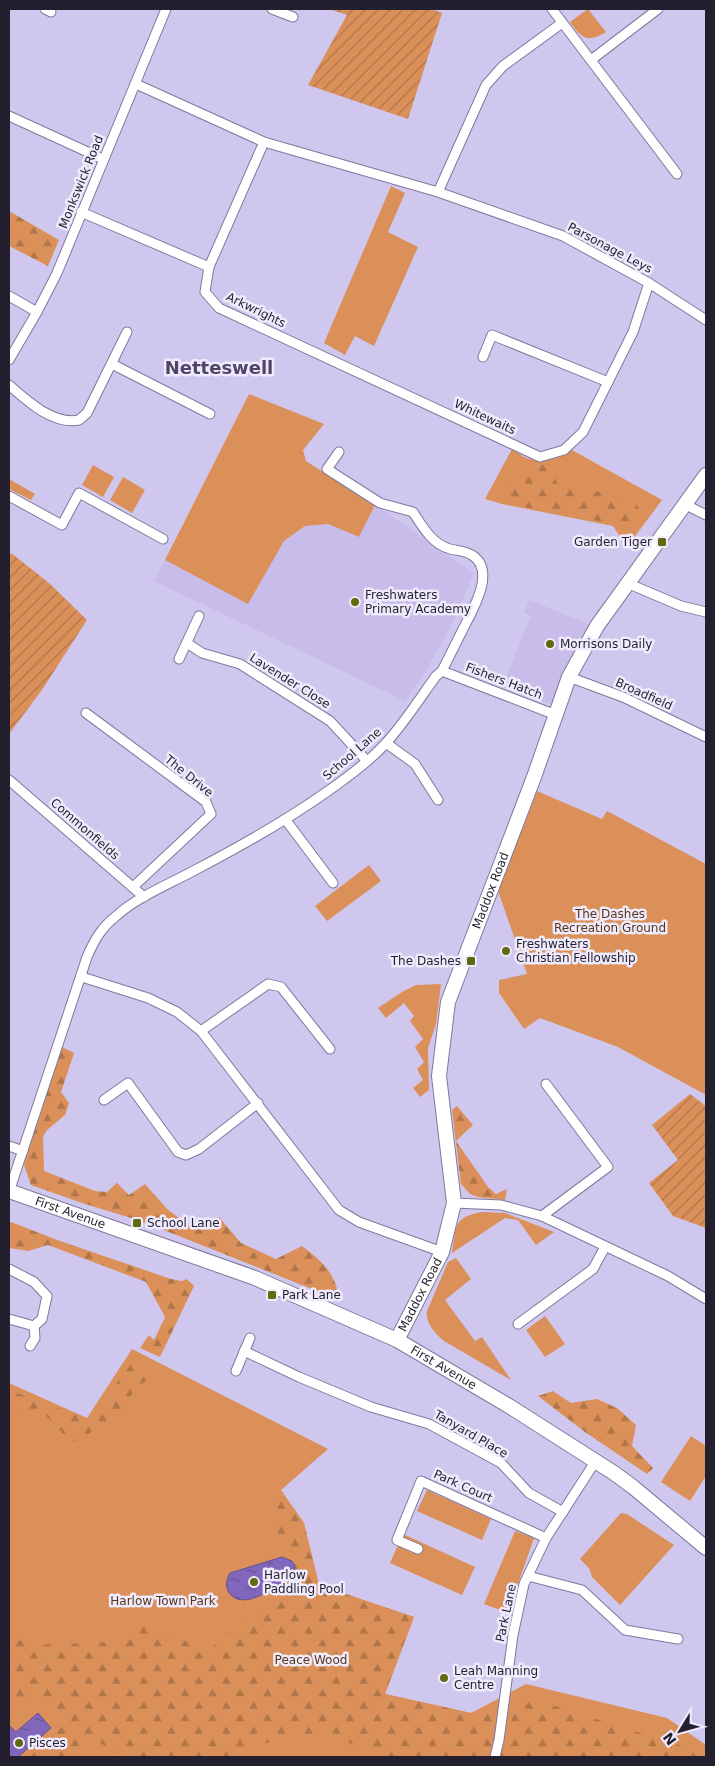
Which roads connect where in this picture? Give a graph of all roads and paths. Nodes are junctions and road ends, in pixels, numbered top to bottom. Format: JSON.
{"nodes":[{"id":1,"x":166,"y":9,"type":"edge"},
{"id":2,"x":272,"y":9,"type":"edge"},
{"id":3,"x":552,"y":9,"type":"edge"},
{"id":4,"x":658,"y":9,"type":"edge"},
{"id":5,"x":293,"y":17,"type":"dead end"},
{"id":6,"x":562,"y":23,"type":"junction"},
{"id":7,"x":590,"y":60,"type":"junction"},
{"id":8,"x":136,"y":84,"type":"junction"},
{"id":9,"x":9,"y":116,"type":"edge"},
{"id":10,"x":264,"y":142,"type":"junction"},
{"id":11,"x":103,"y":159,"type":"junction"},
{"id":12,"x":677,"y":174,"type":"dead end"},
{"id":13,"x":438,"y":192,"type":"junction"},
{"id":14,"x":81,"y":212,"type":"junction"},
{"id":15,"x":209,"y":267,"type":"junction"},
{"id":16,"x":649,"y":283,"type":"junction"},
{"id":17,"x":9,"y":296,"type":"edge"},
{"id":18,"x":37,"y":312,"type":"junction"},
{"id":19,"x":706,"y":320,"type":"edge"},
{"id":20,"x":127,"y":332,"type":"dead end"},
{"id":21,"x":323,"y":356,"type":"joint"},
{"id":22,"x":483,"y":357,"type":"dead end"},
{"id":23,"x":9,"y":360,"type":"edge"},
{"id":24,"x":112,"y":364,"type":"junction"},
{"id":25,"x":608,"y":382,"type":"junction"},
{"id":26,"x":9,"y":385,"type":"edge"},
{"id":27,"x":210,"y":414,"type":"dead end"},
{"id":28,"x":339,"y":452,"type":"dead end"},
{"id":29,"x":706,"y":475,"type":"edge"},
{"id":30,"x":9,"y":496,"type":"edge"},
{"id":31,"x":684,"y":504,"type":"junction"},
{"id":32,"x":706,"y":515,"type":"edge"},
{"id":33,"x":164,"y":539,"type":"dead end"},
{"id":34,"x":628,"y":583,"type":"junction"},
{"id":35,"x":706,"y":612,"type":"edge"},
{"id":36,"x":199,"y":616,"type":"dead end"},
{"id":37,"x":187,"y":643,"type":"junction"},
{"id":38,"x":179,"y":659,"type":"dead end"},
{"id":39,"x":442,"y":671,"type":"junction"},
{"id":40,"x":569,"y":677,"type":"junction"},
{"id":41,"x":86,"y":713,"type":"dead end"},
{"id":42,"x":556,"y":714,"type":"junction"},
{"id":43,"x":706,"y":737,"type":"edge"},
{"id":44,"x":386,"y":743,"type":"junction"},
{"id":45,"x":367,"y":761,"type":"junction"},
{"id":46,"x":9,"y":780,"type":"edge"},
{"id":47,"x":438,"y":800,"type":"dead end"},
{"id":48,"x":285,"y":819,"type":"junction"},
{"id":49,"x":333,"y":883,"type":"dead end"},
{"id":50,"x":132,"y":887,"type":"junction"},
{"id":51,"x":144,"y":897,"type":"junction"},
{"id":52,"x":82,"y":977,"type":"junction"},
{"id":53,"x":201,"y":1031,"type":"junction"},
{"id":54,"x":330,"y":1049,"type":"dead end"},
{"id":55,"x":546,"y":1084,"type":"dead end"},
{"id":56,"x":104,"y":1100,"type":"dead end"},
{"id":57,"x":258,"y":1103,"type":"junction"},
{"id":58,"x":9,"y":1146,"type":"edge"},
{"id":59,"x":23,"y":1151,"type":"junction"},
{"id":60,"x":9,"y":1191,"type":"edge"},
{"id":61,"x":454,"y":1203,"type":"junction"},
{"id":62,"x":542,"y":1216,"type":"junction"},
{"id":63,"x":605,"y":1247,"type":"junction"},
{"id":64,"x":442,"y":1252,"type":"junction"},
{"id":65,"x":9,"y":1269,"type":"edge"},
{"id":66,"x":706,"y":1299,"type":"edge"},
{"id":67,"x":9,"y":1319,"type":"edge"},
{"id":68,"x":518,"y":1324,"type":"dead end"},
{"id":69,"x":34,"y":1326,"type":"junction"},
{"id":70,"x":250,"y":1338,"type":"dead end"},
{"id":71,"x":397,"y":1340,"type":"junction"},
{"id":72,"x":30,"y":1346,"type":"dead end"},
{"id":73,"x":244,"y":1351,"type":"junction"},
{"id":74,"x":236,"y":1371,"type":"dead end"},
{"id":75,"x":596,"y":1462,"type":"junction"},
{"id":76,"x":563,"y":1512,"type":"junction"},
{"id":77,"x":546,"y":1538,"type":"junction"},
{"id":78,"x":706,"y":1548,"type":"edge"},
{"id":79,"x":418,"y":1549,"type":"dead end"},
{"id":80,"x":528,"y":1576,"type":"junction"},
{"id":81,"x":678,"y":1639,"type":"dead end"},
{"id":82,"x":495,"y":1757,"type":"edge"}],
"edges":[{"from":1,"to":8,"type":"street","name":"Monkswick Road"},
{"from":2,"to":5,"type":"street"},
{"from":3,"to":6,"type":"street"},
{"from":4,"to":7,"type":"street"},
{"from":6,"to":7,"type":"street"},
{"from":6,"to":13,"type":"street"},
{"from":7,"to":12,"type":"street"},
{"from":8,"to":10,"type":"street"},
{"from":8,"to":11,"type":"street","name":"Monkswick Road"},
{"from":9,"to":11,"type":"street"},
{"from":10,"to":13,"type":"street","name":"Parsonage Leys"},
{"from":10,"to":15,"type":"street","name":"Arkwrights"},
{"from":11,"to":14,"type":"street","name":"Monkswick Road"},
{"from":13,"to":16,"type":"street","name":"Parsonage Leys"},
{"from":14,"to":15,"type":"street"},
{"from":14,"to":18,"type":"street","name":"Monkswick Road"},
{"from":15,"to":21,"type":"street","name":"Arkwrights"},
{"from":16,"to":19,"type":"street","name":"Parsonage Leys"},
{"from":16,"to":25,"type":"street","name":"Whitewaits"},
{"from":17,"to":18,"type":"street"},
{"from":18,"to":23,"type":"street","name":"Monkswick Road"},
{"from":20,"to":24,"type":"street"},
{"from":21,"to":25,"type":"street","name":"Whitewaits"},
{"from":22,"to":25,"type":"street"},
{"from":24,"to":26,"type":"street"},
{"from":24,"to":27,"type":"street"},
{"from":28,"to":39,"type":"street","name":"School Lane"},
{"from":29,"to":31,"type":"street","name":"Maddox Road"},
{"from":30,"to":33,"type":"street"},
{"from":31,"to":32,"type":"street"},
{"from":31,"to":34,"type":"street","name":"Maddox Road"},
{"from":34,"to":35,"type":"street"},
{"from":34,"to":40,"type":"street","name":"Maddox Road"},
{"from":36,"to":37,"type":"street"},
{"from":37,"to":38,"type":"street"},
{"from":37,"to":45,"type":"street","name":"Lavender Close"},
{"from":39,"to":42,"type":"street","name":"Fishers Hatch"},
{"from":39,"to":44,"type":"street","name":"School Lane"},
{"from":40,"to":42,"type":"street","name":"Maddox Road"},
{"from":40,"to":43,"type":"street","name":"Broadfield"},
{"from":41,"to":50,"type":"street","name":"The Drive"},
{"from":42,"to":61,"type":"street","name":"Maddox Road"},
{"from":44,"to":45,"type":"street","name":"School Lane"},
{"from":44,"to":47,"type":"street"},
{"from":45,"to":48,"type":"street","name":"School Lane"},
{"from":46,"to":50,"type":"street","name":"Commonfields"},
{"from":48,"to":49,"type":"street"},
{"from":48,"to":51,"type":"street","name":"School Lane"},
{"from":50,"to":51,"type":"street","name":"Commonfields"},
{"from":51,"to":52,"type":"street","name":"School Lane"},
{"from":52,"to":53,"type":"street"},
{"from":52,"to":59,"type":"street","name":"School Lane"},
{"from":53,"to":54,"type":"street"},
{"from":53,"to":57,"type":"street"},
{"from":55,"to":62,"type":"street"},
{"from":56,"to":57,"type":"street"},
{"from":57,"to":64,"type":"street"},
{"from":58,"to":59,"type":"street"},
{"from":59,"to":60,"type":"street","name":"School Lane"},
{"from":60,"to":71,"type":"street","name":"First Avenue"},
{"from":61,"to":62,"type":"street"},
{"from":61,"to":64,"type":"street","name":"Maddox Road"},
{"from":62,"to":63,"type":"street"},
{"from":63,"to":66,"type":"street"},
{"from":63,"to":68,"type":"street"},
{"from":64,"to":71,"type":"street","name":"Maddox Road"},
{"from":65,"to":69,"type":"street"},
{"from":67,"to":69,"type":"street"},
{"from":69,"to":72,"type":"street"},
{"from":70,"to":73,"type":"street"},
{"from":71,"to":75,"type":"street","name":"First Avenue"},
{"from":73,"to":74,"type":"street"},
{"from":73,"to":76,"type":"street","name":"Tanyard Place"},
{"from":75,"to":76,"type":"street","name":"Park Lane"},
{"from":75,"to":78,"type":"street","name":"First Avenue"},
{"from":76,"to":77,"type":"street","name":"Park Lane"},
{"from":77,"to":79,"type":"street","name":"Park Court"},
{"from":77,"to":80,"type":"street","name":"Park Lane"},
{"from":80,"to":81,"type":"street"},
{"from":80,"to":82,"type":"street","name":"Park Lane"}]}
